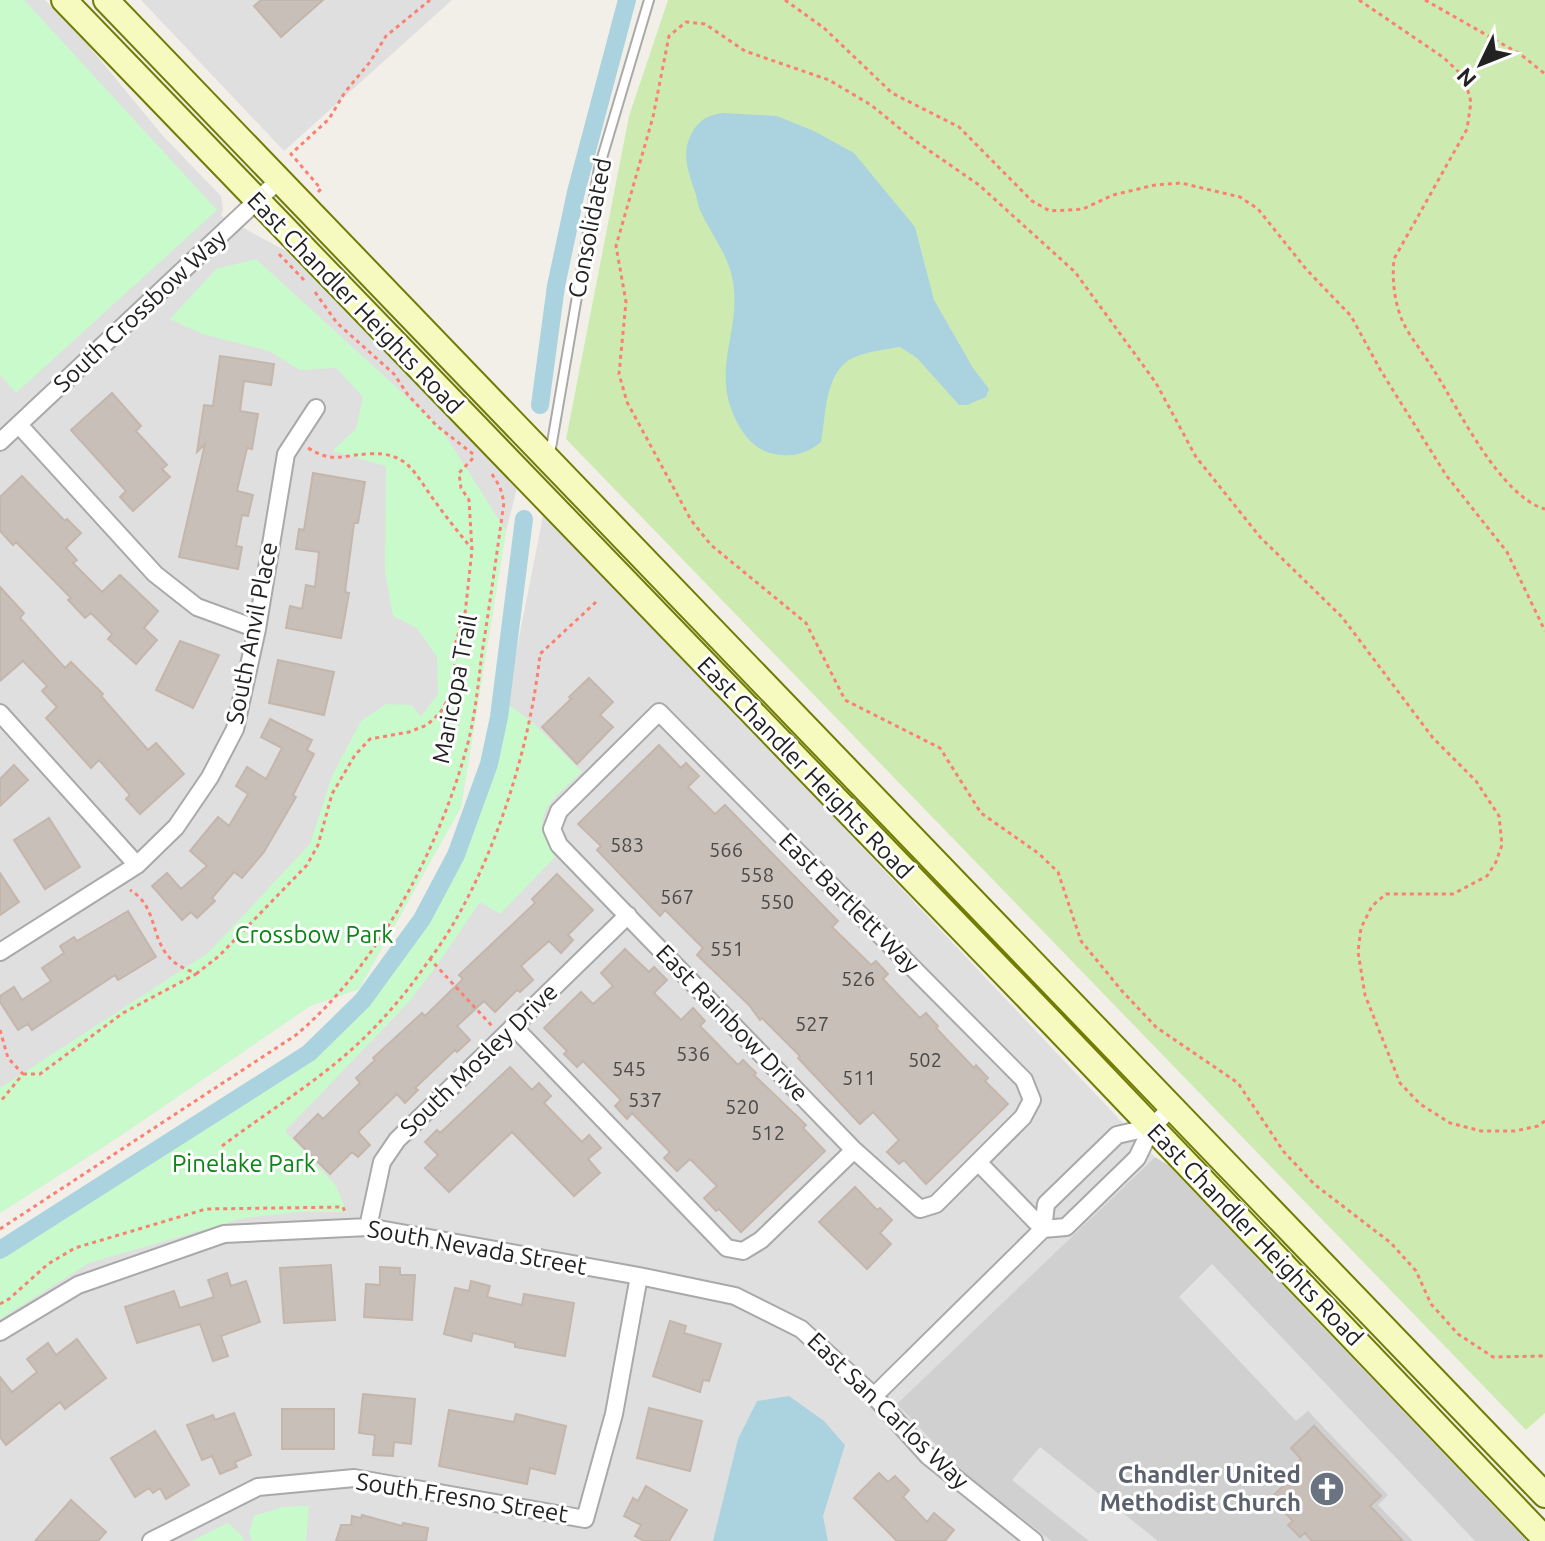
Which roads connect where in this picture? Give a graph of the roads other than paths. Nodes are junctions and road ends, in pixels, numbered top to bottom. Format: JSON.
{"nodes":[{"id":1,"x":64,"y":0,"type":"edge"},
{"id":2,"x":106,"y":0,"type":"edge"},
{"id":3,"x":649,"y":0,"type":"edge"},
{"id":4,"x":279,"y":180,"type":"junction"},
{"id":5,"x":257,"y":201,"type":"junction"},
{"id":6,"x":473,"y":381,"type":"junction"},
{"id":7,"x":451,"y":402,"type":"junction"},
{"id":8,"x":316,"y":408,"type":"dead end"},
{"id":9,"x":19,"y":425,"type":"junction"},
{"id":10,"x":516,"y":425,"type":"junction"},
{"id":11,"x":0,"y":442,"type":"edge"},
{"id":12,"x":549,"y":459,"type":"junction"},
{"id":13,"x":507,"y":460,"type":"junction"},
{"id":14,"x":544,"y":498,"type":"junction"},
{"id":15,"x":257,"y":629,"type":"junction"},
{"id":16,"x":0,"y":713,"type":"edge"},
{"id":17,"x":552,"y":829,"type":"joint"},
{"id":18,"x":137,"y":865,"type":"junction"},
{"id":19,"x":628,"y":915,"type":"junction"},
{"id":20,"x":0,"y":952,"type":"edge"},
{"id":21,"x":508,"y":1031,"type":"junction"},
{"id":22,"x":1173,"y":1106,"type":"junction"},
{"id":23,"x":1152,"y":1127,"type":"junction"},
{"id":24,"x":854,"y":1150,"type":"junction"},
{"id":25,"x":978,"y":1162,"type":"junction"},
{"id":26,"x":368,"y":1227,"type":"junction"},
{"id":27,"x":1043,"y":1229,"type":"junction"},
{"id":28,"x":639,"y":1276,"type":"junction"},
{"id":29,"x":0,"y":1332,"type":"edge"},
{"id":30,"x":874,"y":1396,"type":"junction"},
{"id":31,"x":1545,"y":1495,"type":"edge"},
{"id":32,"x":1545,"y":1539,"type":"edge"},
{"id":33,"x":151,"y":1541,"type":"edge"},
{"id":34,"x":1034,"y":1541,"type":"edge"}],
"edges":[{"from":1,"to":5,"type":"main road","name":"East Chandler Heights Road"},
{"from":2,"to":4,"type":"main road","name":"East Chandler Heights Road"},
{"from":3,"to":12,"type":"lane","name":"Consolidated"},
{"from":4,"to":5,"type":"street","name":"South Crossbow Way"},
{"from":4,"to":6,"type":"main road","name":"East Chandler Heights Road"},
{"from":5,"to":7,"type":"main road","name":"East Chandler Heights Road"},
{"from":5,"to":9,"type":"street","name":"South Crossbow Way"},
{"from":6,"to":7,"type":"main road"},
{"from":6,"to":10,"type":"main road","name":"East Chandler Heights Road"},
{"from":7,"to":13,"type":"main road","name":"East Chandler Heights Road"},
{"from":8,"to":15,"type":"street","name":"South Anvil Place"},
{"from":9,"to":11,"type":"street","name":"South Crossbow Way"},
{"from":9,"to":15,"type":"street"},
{"from":10,"to":12,"type":"main road","name":"East Chandler Heights Road"},
{"from":10,"to":13,"type":"main road"},
{"from":12,"to":14,"type":"main road"},
{"from":12,"to":22,"type":"main road","name":"East Chandler Heights Road"},
{"from":13,"to":14,"type":"main road","name":"East Chandler Heights Road"},
{"from":14,"to":23,"type":"main road","name":"East Chandler Heights Road"},
{"from":15,"to":18,"type":"street","name":"South Anvil Place"},
{"from":16,"to":18,"type":"street"},
{"from":17,"to":19,"type":"street","name":"East Rainbow Drive"},
{"from":17,"to":25,"type":"street","name":"East Bartlett Way"},
{"from":18,"to":20,"type":"street","name":"South Anvil Place"},
{"from":19,"to":21,"type":"street","name":"South Mosley Drive"},
{"from":19,"to":24,"type":"street","name":"East Rainbow Drive"},
{"from":21,"to":24,"type":"street"},
{"from":21,"to":26,"type":"street","name":"South Mosley Drive"},
{"from":22,"to":23,"type":"street"},
{"from":22,"to":31,"type":"main road","name":"East Chandler Heights Road"},
{"from":23,"to":27,"type":"street"},
{"from":23,"to":27,"type":"street"},
{"from":23,"to":32,"type":"main road","name":"East Chandler Heights Road"},
{"from":24,"to":25,"type":"street","name":"East Rainbow Drive"},
{"from":25,"to":27,"type":"street"},
{"from":26,"to":28,"type":"street","name":"South Nevada Street"},
{"from":26,"to":29,"type":"street","name":"South Nevada Street"},
{"from":27,"to":30,"type":"street"},
{"from":28,"to":30,"type":"street","name":"East San Carlos Way"},
{"from":28,"to":33,"type":"street","name":"South Fresno Street"},
{"from":30,"to":34,"type":"street","name":"East San Carlos Way"}]}
